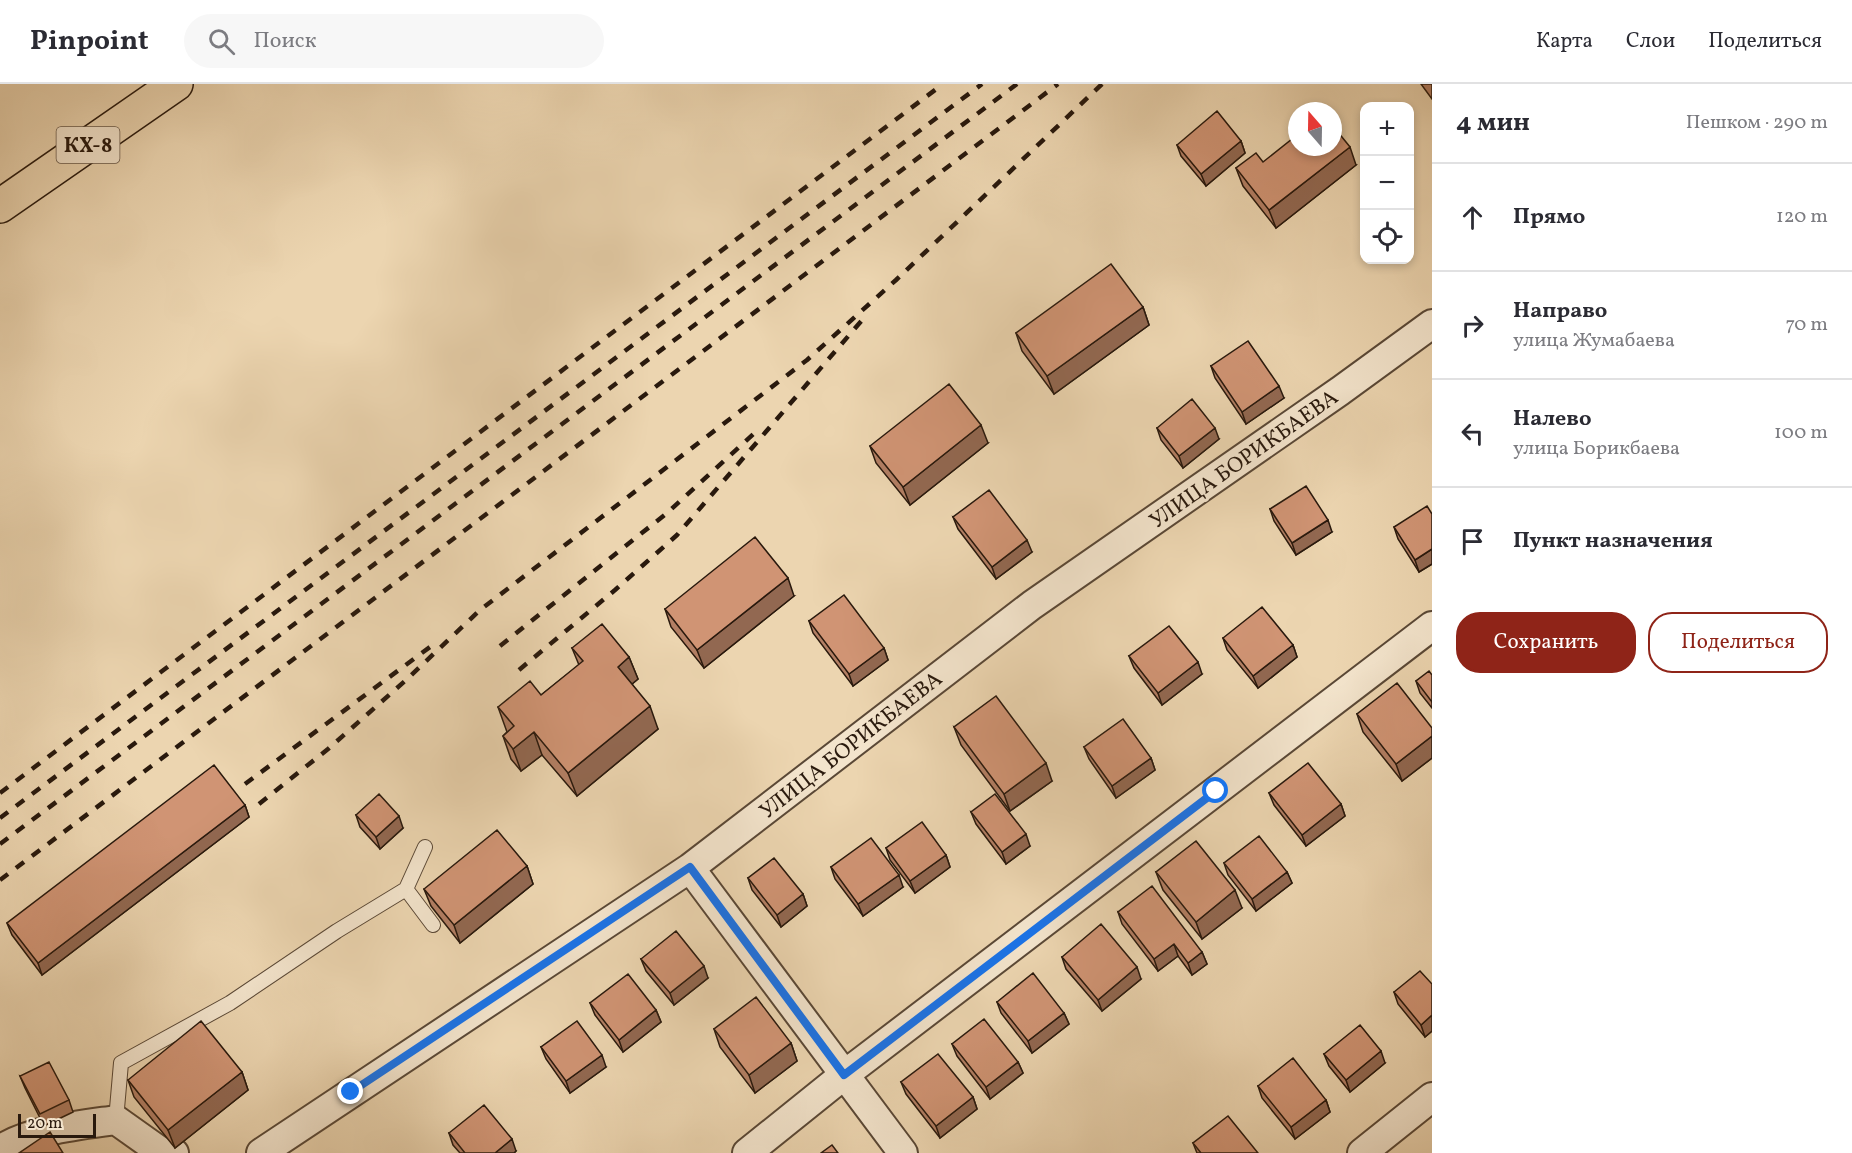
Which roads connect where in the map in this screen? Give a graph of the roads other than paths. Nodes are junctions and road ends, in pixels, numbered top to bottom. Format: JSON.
{"nodes":[{"id":1,"x":176,"y":84,"type":"edge"},
{"id":2,"x":0,"y":206,"type":"edge"},
{"id":3,"x":1432,"y":324,"type":"edge"},
{"id":4,"x":1432,"y":626,"type":"edge"},
{"id":5,"x":425,"y":847,"type":"dead end"},
{"id":6,"x":690,"y":867,"type":"junction"},
{"id":7,"x":406,"y":889,"type":"junction"},
{"id":8,"x":434,"y":925,"type":"dead end"},
{"id":9,"x":844,"y":1075,"type":"junction"},
{"id":10,"x":1432,"y":1098,"type":"edge"},
{"id":11,"x":116,"y":1120,"type":"junction"},
{"id":12,"x":0,"y":1150,"type":"edge"},
{"id":13,"x":174,"y":1153,"type":"edge"},
{"id":14,"x":261,"y":1153,"type":"edge"},
{"id":15,"x":747,"y":1153,"type":"edge"},
{"id":16,"x":903,"y":1153,"type":"edge"},
{"id":17,"x":1362,"y":1153,"type":"edge"}],
"edges":[{"from":1,"to":2,"type":"main road","number":"КХ-8"},
{"from":3,"to":6,"type":"street","name":"УЛИЦА БОРИКБАЕВА"},
{"from":4,"to":9,"type":"street"},
{"from":5,"to":7,"type":"lane"},
{"from":6,"to":9,"type":"street"},
{"from":6,"to":14,"type":"street","name":"УЛИЦА БОРИКБАЕВА"},
{"from":7,"to":8,"type":"lane"},
{"from":7,"to":11,"type":"lane"},
{"from":9,"to":15,"type":"street"},
{"from":9,"to":16,"type":"street"},
{"from":10,"to":17,"type":"street"},
{"from":11,"to":12,"type":"street"},
{"from":11,"to":13,"type":"street"}]}
